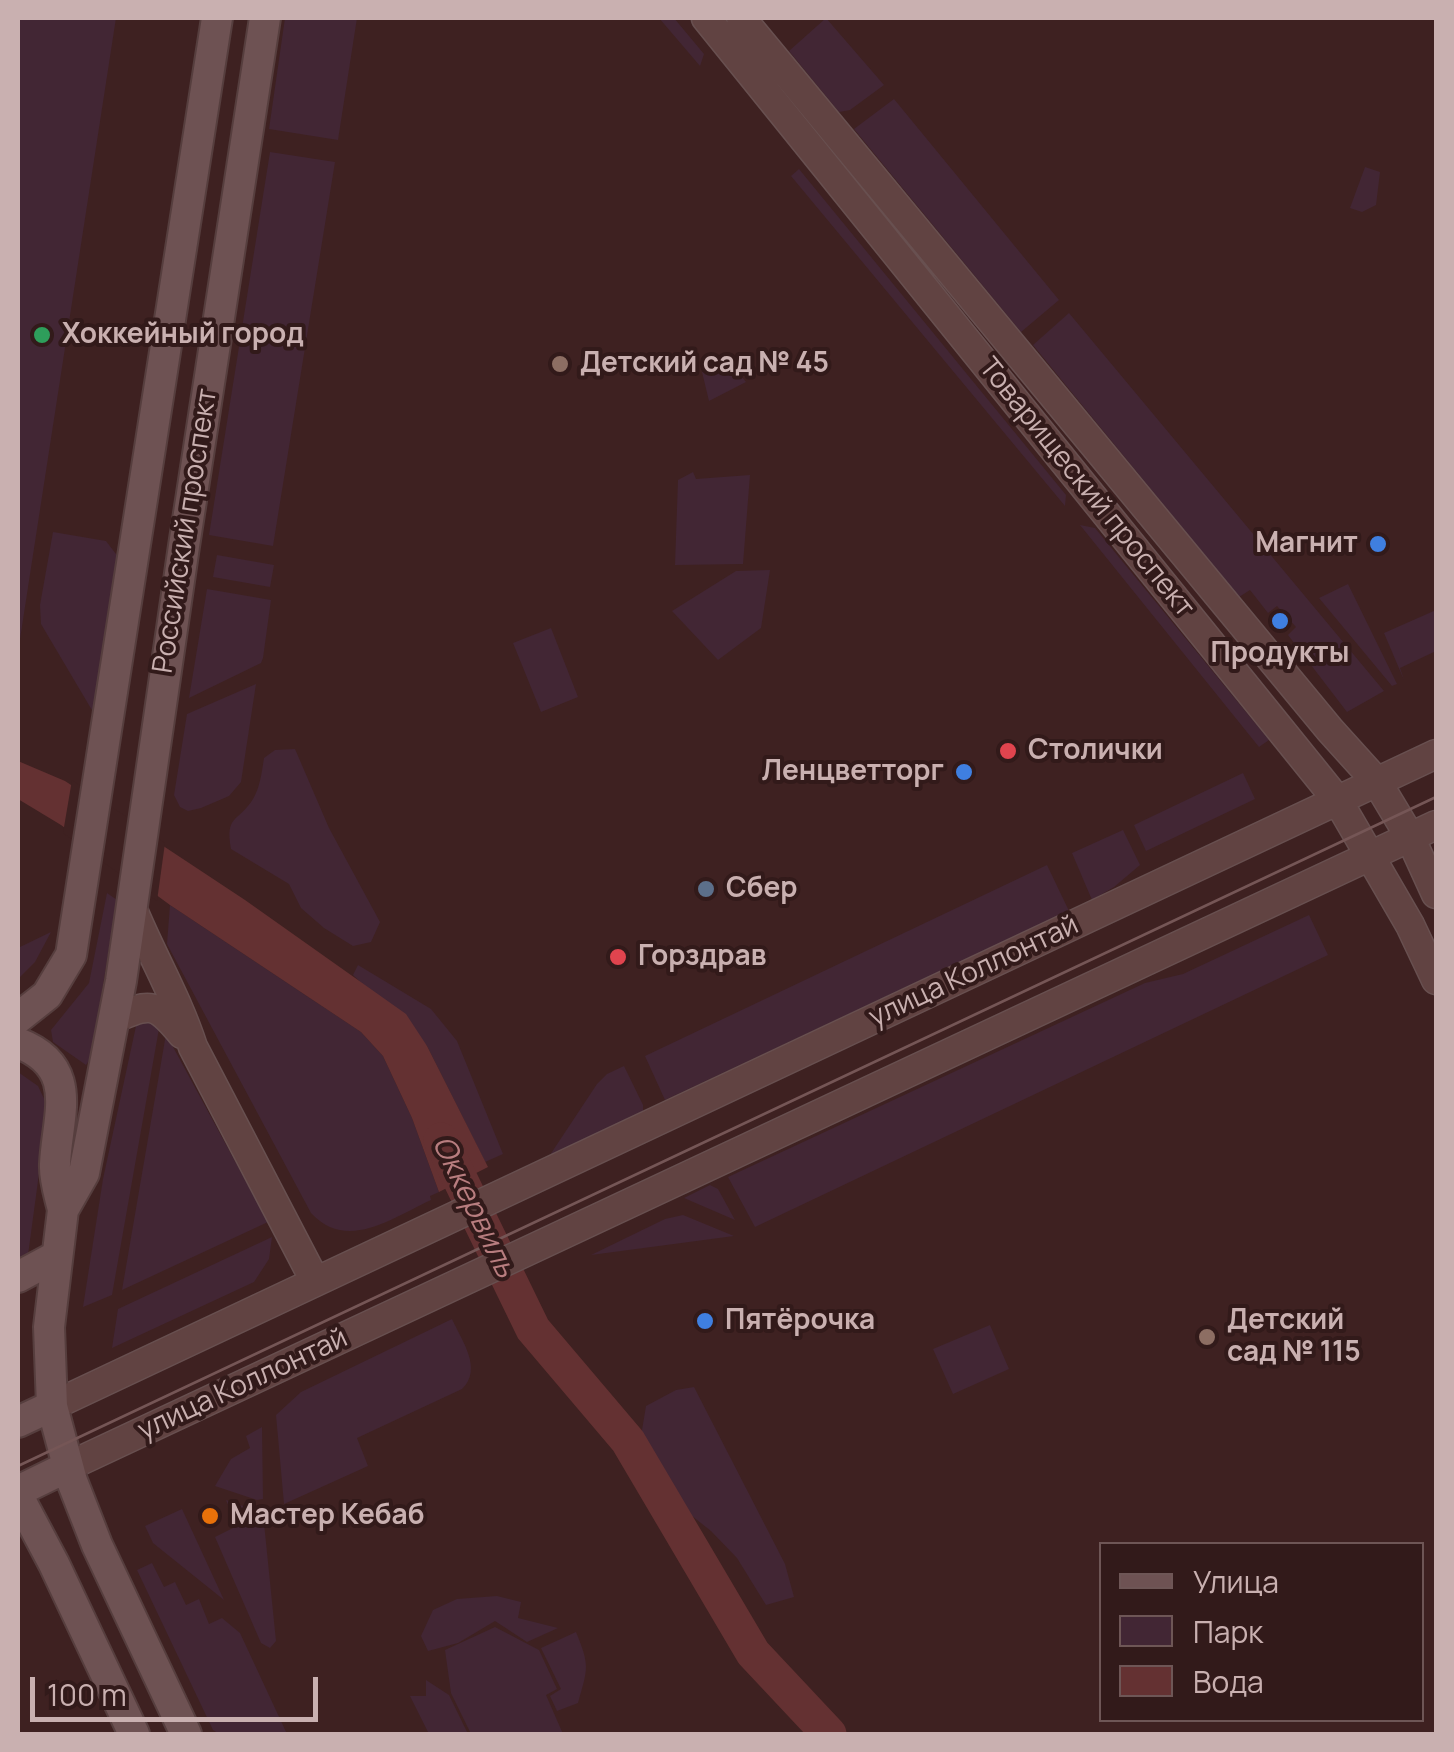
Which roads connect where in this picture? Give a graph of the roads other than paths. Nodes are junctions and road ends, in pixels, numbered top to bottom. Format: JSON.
{"nodes":[{"id":1,"x":217,"y":18,"type":"edge"},
{"id":2,"x":266,"y":18,"type":"edge"},
{"id":3,"x":706,"y":18,"type":"edge"},
{"id":4,"x":741,"y":18,"type":"edge"},
{"id":5,"x":1436,"y":754,"type":"edge"},
{"id":6,"x":1377,"y":782,"type":"junction"},
{"id":7,"x":1338,"y":800,"type":"junction"},
{"id":8,"x":1436,"y":825,"type":"edge"},
{"id":9,"x":1410,"y":837,"type":"junction"},
{"id":10,"x":1370,"y":856,"type":"junction"},
{"id":11,"x":1436,"y":894,"type":"edge"},
{"id":12,"x":133,"y":910,"type":"junction"},
{"id":13,"x":1436,"y":980,"type":"edge"},
{"id":14,"x":18,"y":1018,"type":"edge"},
{"id":15,"x":114,"y":1019,"type":"junction"},
{"id":16,"x":18,"y":1043,"type":"edge"},
{"id":17,"x":193,"y":1047,"type":"junction"},
{"id":18,"x":63,"y":1210,"type":"junction"},
{"id":19,"x":58,"y":1256,"type":"junction"},
{"id":20,"x":18,"y":1277,"type":"edge"},
{"id":21,"x":315,"y":1282,"type":"junction"},
{"id":22,"x":52,"y":1406,"type":"junction"},
{"id":23,"x":18,"y":1422,"type":"edge"},
{"id":24,"x":67,"y":1468,"type":"junction"},
{"id":25,"x":18,"y":1493,"type":"edge"},
{"id":26,"x":134,"y":1734,"type":"edge"},
{"id":27,"x":186,"y":1734,"type":"edge"}],
"edges":[{"from":1,"to":14,"type":"main road","name":"Российский проспект"},
{"from":2,"to":12,"type":"main road","name":"Российский проспект"},
{"from":3,"to":7,"type":"main road","name":"Товарищеский проспект"},
{"from":4,"to":6,"type":"main road","name":"Товарищеский проспект"},
{"from":5,"to":6,"type":"main road","name":"улица Коллонтай"},
{"from":6,"to":7,"type":"main road","name":"улица Коллонтай"},
{"from":6,"to":9,"type":"main road","name":"Товарищеский проспект"},
{"from":7,"to":10,"type":"main road","name":"Товарищеский проспект"},
{"from":7,"to":21,"type":"main road","name":"улица Коллонтай"},
{"from":8,"to":9,"type":"main road"},
{"from":9,"to":10,"type":"main road"},
{"from":9,"to":11,"type":"main road","name":"Товарищеский проспект"},
{"from":10,"to":13,"type":"main road","name":"Товарищеский проспект"},
{"from":10,"to":24,"type":"main road","name":"улица Коллонтай"},
{"from":12,"to":15,"type":"main road"},
{"from":12,"to":17,"type":"main road"},
{"from":15,"to":17,"type":"main road"},
{"from":15,"to":18,"type":"main road"},
{"from":16,"to":18,"type":"main road"},
{"from":17,"to":21,"type":"main road"},
{"from":18,"to":19,"type":"main road"},
{"from":19,"to":20,"type":"main road"},
{"from":19,"to":22,"type":"main road"},
{"from":21,"to":22,"type":"main road"},
{"from":22,"to":23,"type":"main road"},
{"from":22,"to":24,"type":"main road"},
{"from":24,"to":25,"type":"main road","name":"улица Коллонтай"},
{"from":24,"to":27,"type":"main road"},
{"from":25,"to":26,"type":"main road"}]}
